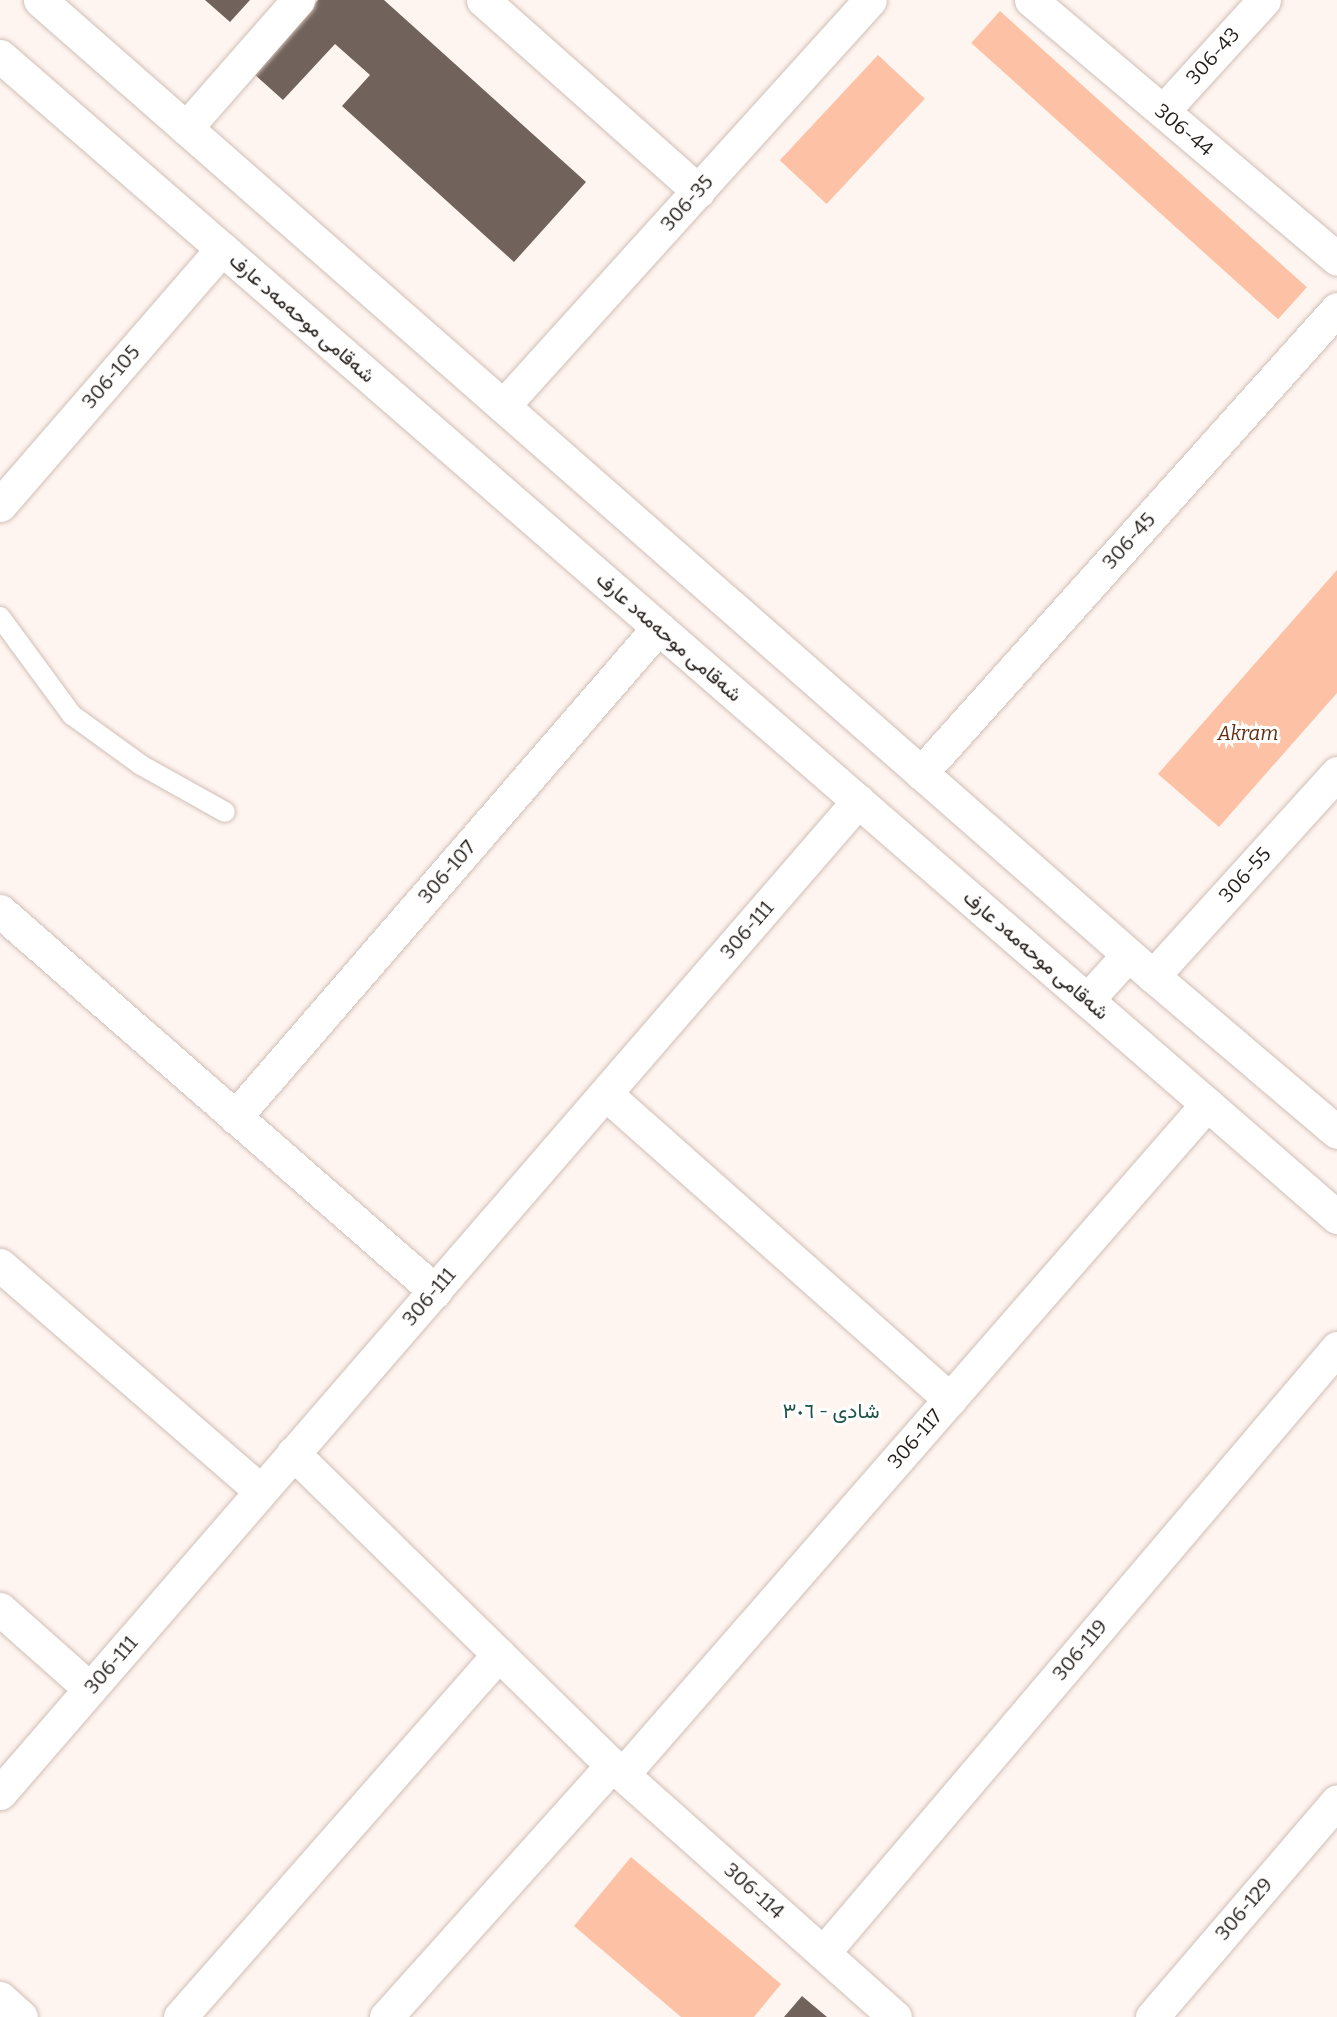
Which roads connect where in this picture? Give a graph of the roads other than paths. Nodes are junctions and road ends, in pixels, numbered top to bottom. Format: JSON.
{"nodes":[{"id":1,"x":40,"y":0,"type":"edge"},
{"id":2,"x":298,"y":0,"type":"edge"},
{"id":3,"x":483,"y":0,"type":"edge"},
{"id":4,"x":870,"y":0,"type":"edge"},
{"id":5,"x":1031,"y":0,"type":"edge"},
{"id":6,"x":1264,"y":0,"type":"edge"},
{"id":7,"x":0,"y":56,"type":"edge"},
{"id":8,"x":1163,"y":111,"type":"junction"},
{"id":9,"x":186,"y":128,"type":"junction"},
{"id":10,"x":698,"y":191,"type":"junction"},
{"id":11,"x":222,"y":249,"type":"junction"},
{"id":12,"x":1337,"y":259,"type":"edge"},
{"id":13,"x":1332,"y":326,"type":"edge"},
{"id":14,"x":503,"y":406,"type":"junction"},
{"id":15,"x":0,"y":505,"type":"edge"},
{"id":16,"x":0,"y":617,"type":"edge"},
{"id":17,"x":658,"y":628,"type":"junction"},
{"id":18,"x":921,"y":773,"type":"junction"},
{"id":19,"x":1337,"y":773,"type":"edge"},
{"id":20,"x":858,"y":801,"type":"junction"},
{"id":21,"x":225,"y":812,"type":"dead end"},
{"id":22,"x":0,"y":911,"type":"edge"},
{"id":23,"x":1128,"y":955,"type":"junction"},
{"id":24,"x":1154,"y":976,"type":"junction"},
{"id":25,"x":1087,"y":1000,"type":"junction"},
{"id":26,"x":606,"y":1094,"type":"junction"},
{"id":27,"x":1207,"y":1104,"type":"junction"},
{"id":28,"x":236,"y":1117,"type":"junction"},
{"id":29,"x":1337,"y":1131,"type":"edge"},
{"id":30,"x":1337,"y":1218,"type":"edge"},
{"id":31,"x":0,"y":1265,"type":"edge"},
{"id":32,"x":435,"y":1291,"type":"junction"},
{"id":33,"x":1337,"y":1348,"type":"edge"},
{"id":34,"x":950,"y":1399,"type":"junction"},
{"id":35,"x":293,"y":1453,"type":"junction"},
{"id":36,"x":261,"y":1491,"type":"junction"},
{"id":37,"x":0,"y":1609,"type":"edge"},
{"id":38,"x":499,"y":1654,"type":"junction"},
{"id":39,"x":90,"y":1689,"type":"junction"},
{"id":40,"x":618,"y":1770,"type":"junction"},
{"id":41,"x":0,"y":1793,"type":"edge"},
{"id":42,"x":1337,"y":1801,"type":"edge"},
{"id":43,"x":823,"y":1953,"type":"junction"},
{"id":44,"x":0,"y":1998,"type":"edge"},
{"id":45,"x":21,"y":2017,"type":"edge"},
{"id":46,"x":180,"y":2017,"type":"edge"},
{"id":47,"x":386,"y":2017,"type":"edge"},
{"id":48,"x":895,"y":2017,"type":"edge"},
{"id":49,"x":1152,"y":2017,"type":"edge"}],
"edges":[{"from":1,"to":9,"type":"street"},
{"from":2,"to":9,"type":"street"},
{"from":3,"to":10,"type":"street"},
{"from":4,"to":10,"type":"street","name":"306-35"},
{"from":5,"to":8,"type":"street","name":"306-44"},
{"from":6,"to":8,"type":"street","name":"306-43"},
{"from":7,"to":11,"type":"street","name":"شەقامی موحەمەد عارف"},
{"from":8,"to":12,"type":"street","name":"306-44"},
{"from":9,"to":14,"type":"street"},
{"from":10,"to":14,"type":"street","name":"306-35"},
{"from":11,"to":15,"type":"street","name":"306-105"},
{"from":11,"to":17,"type":"street","name":"شەقامی موحەمەد عارف"},
{"from":13,"to":18,"type":"street","name":"306-45"},
{"from":14,"to":18,"type":"street"},
{"from":16,"to":21,"type":"lane"},
{"from":17,"to":20,"type":"street","name":"شەقامی موحەمەد عارف"},
{"from":17,"to":28,"type":"street","name":"306-107"},
{"from":18,"to":23,"type":"street"},
{"from":19,"to":24,"type":"street","name":"306-55"},
{"from":20,"to":25,"type":"street","name":"شەقامی موحەمەد عارف"},
{"from":20,"to":26,"type":"street","name":"306-111"},
{"from":22,"to":28,"type":"street"},
{"from":23,"to":24,"type":"street"},
{"from":23,"to":25,"type":"street"},
{"from":24,"to":29,"type":"street"},
{"from":25,"to":27,"type":"street","name":"شەقامی موحەمەد عارف"},
{"from":26,"to":32,"type":"street","name":"306-111"},
{"from":26,"to":34,"type":"street"},
{"from":27,"to":30,"type":"street","name":"شەقامی موحەمەد عارف"},
{"from":27,"to":34,"type":"street","name":"306-117"},
{"from":28,"to":32,"type":"street"},
{"from":31,"to":36,"type":"street"},
{"from":32,"to":35,"type":"street","name":"306-111"},
{"from":33,"to":43,"type":"street","name":"306-119"},
{"from":34,"to":40,"type":"street","name":"306-117"},
{"from":35,"to":36,"type":"street","name":"306-111"},
{"from":35,"to":38,"type":"street","name":"306-114"},
{"from":36,"to":39,"type":"street","name":"306-111"},
{"from":37,"to":39,"type":"street"},
{"from":38,"to":40,"type":"street","name":"306-114"},
{"from":38,"to":46,"type":"street"},
{"from":39,"to":41,"type":"street","name":"306-111"},
{"from":40,"to":43,"type":"street","name":"306-114"},
{"from":40,"to":47,"type":"street","name":"306-117"},
{"from":42,"to":49,"type":"street","name":"306-129"},
{"from":43,"to":48,"type":"street","name":"306-114"},
{"from":44,"to":45,"type":"street"}]}
